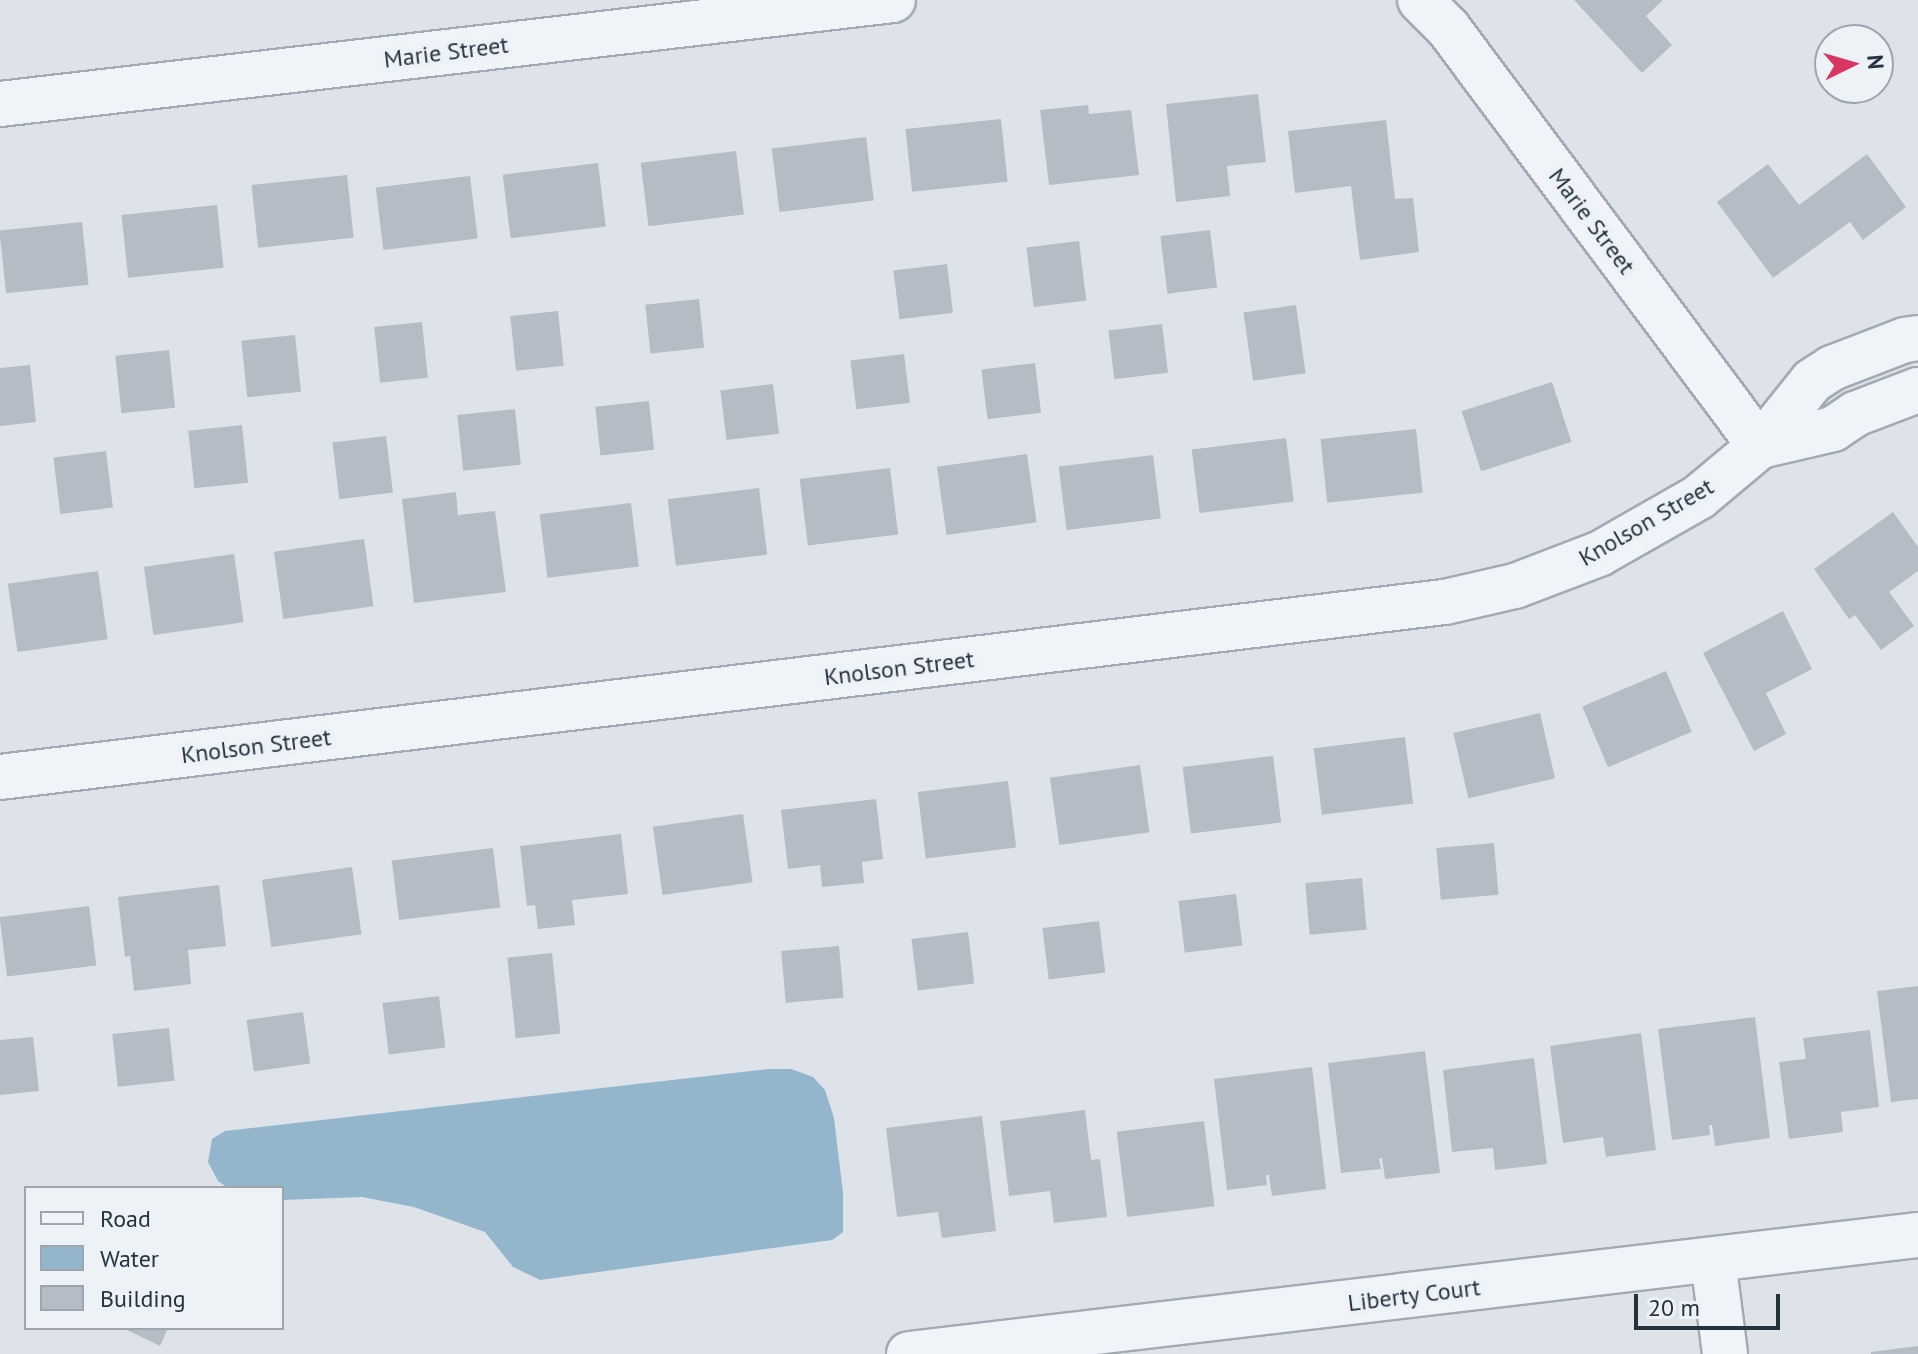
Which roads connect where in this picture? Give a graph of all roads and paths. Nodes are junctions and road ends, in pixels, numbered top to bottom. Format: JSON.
{"nodes":[{"id":1,"x":884,"y":0,"type":"edge"},
{"id":2,"x":893,"y":0,"type":"edge"},
{"id":3,"x":1420,"y":0,"type":"edge"},
{"id":4,"x":0,"y":104,"type":"edge"},
{"id":5,"x":1918,"y":338,"type":"edge"},
{"id":6,"x":1918,"y":390,"type":"edge"},
{"id":7,"x":1760,"y":446,"type":"junction"},
{"id":8,"x":0,"y":777,"type":"edge"},
{"id":9,"x":1918,"y":1235,"type":"edge"},
{"id":10,"x":1713,"y":1260,"type":"junction"},
{"id":11,"x":909,"y":1354,"type":"edge"},
{"id":12,"x":1725,"y":1354,"type":"edge"}],
"edges":[{"from":1,"to":2,"type":"street","name":"Marie Street"},
{"from":1,"to":4,"type":"street","name":"Marie Street"},
{"from":3,"to":7,"type":"street","name":"Marie Street"},
{"from":5,"to":7,"type":"street","name":"Knolson Street"},
{"from":6,"to":7,"type":"street","name":"Knolson Street"},
{"from":7,"to":8,"type":"street","name":"Knolson Street"},
{"from":9,"to":10,"type":"street","name":"Liberty Court"},
{"from":10,"to":11,"type":"street","name":"Liberty Court"},
{"from":10,"to":12,"type":"street"}]}
